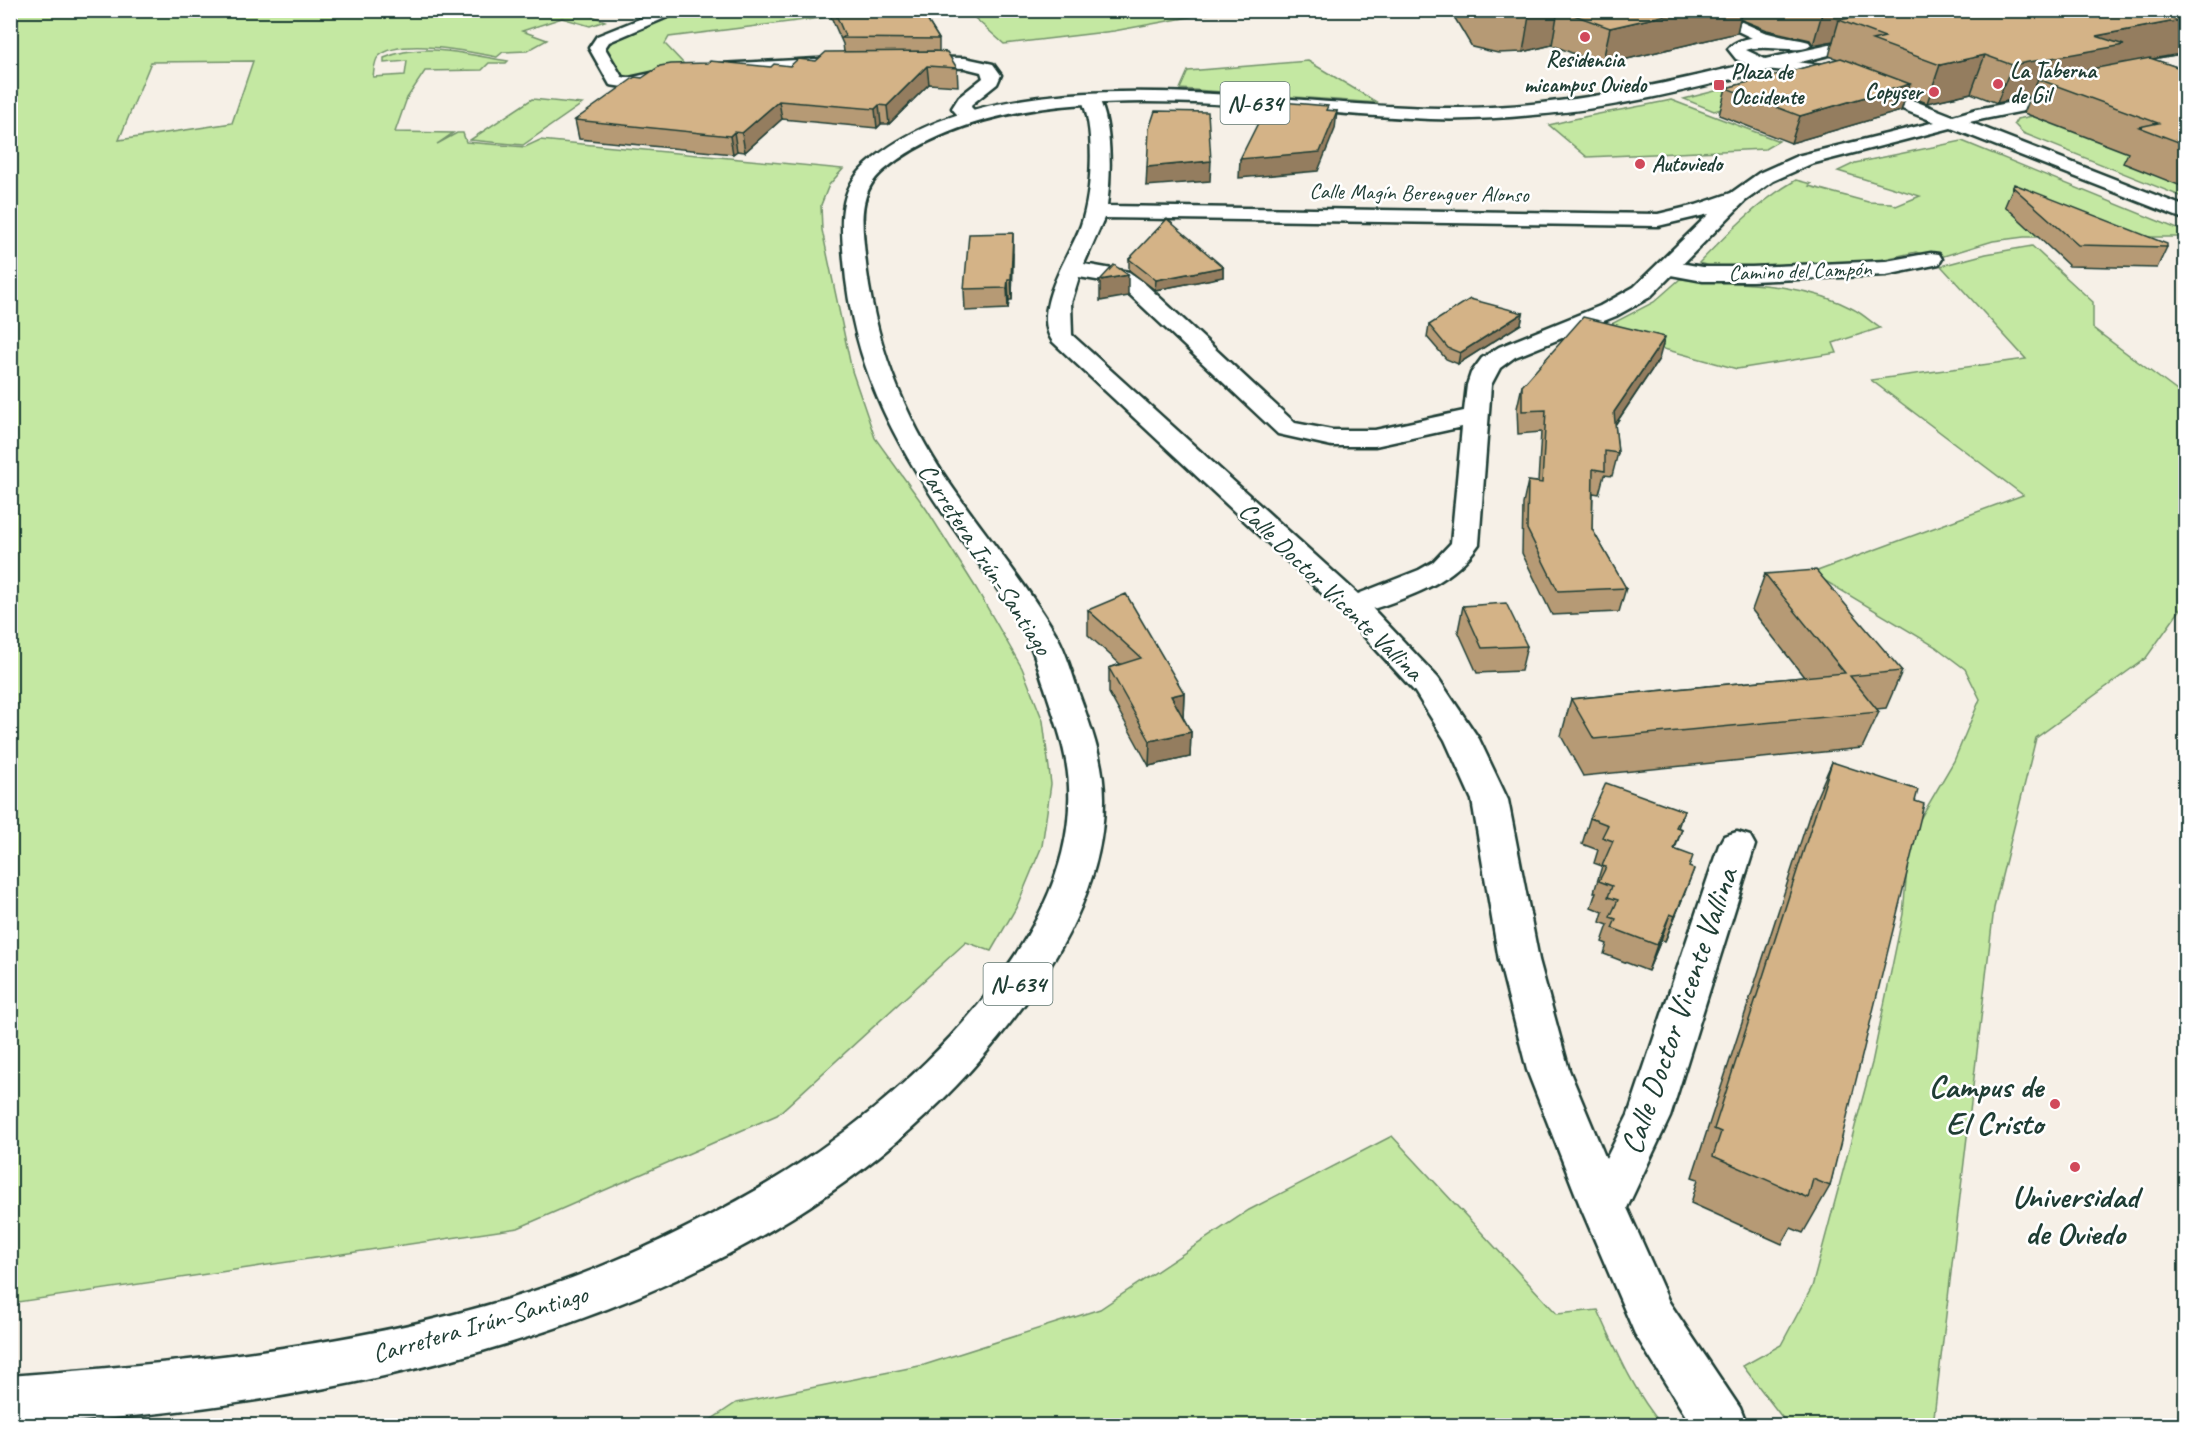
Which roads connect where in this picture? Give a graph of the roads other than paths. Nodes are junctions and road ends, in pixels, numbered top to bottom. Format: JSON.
{"nodes":[{"id":1,"x":677,"y":10,"type":"edge"},
{"id":2,"x":1701,"y":10,"type":"edge"},
{"id":3,"x":1757,"y":38,"type":"junction"},
{"id":4,"x":1893,"y":38,"type":"edge"},
{"id":5,"x":1826,"y":49,"type":"junction"},
{"id":6,"x":855,"y":62,"type":"edge"},
{"id":7,"x":893,"y":62,"type":"edge"},
{"id":8,"x":1763,"y":64,"type":"junction"},
{"id":9,"x":1817,"y":69,"type":"junction"},
{"id":10,"x":2086,"y":93,"type":"edge"},
{"id":11,"x":1090,"y":98,"type":"junction"},
{"id":12,"x":971,"y":116,"type":"junction"},
{"id":13,"x":1952,"y":121,"type":"junction"},
{"id":14,"x":1738,"y":197,"type":"junction"},
{"id":15,"x":1095,"y":212,"type":"junction"},
{"id":16,"x":2186,"y":214,"type":"edge"},
{"id":17,"x":1658,"y":220,"type":"junction"},
{"id":18,"x":1701,"y":234,"type":"junction"},
{"id":19,"x":1931,"y":259,"type":"dead end"},
{"id":20,"x":1668,"y":268,"type":"junction"},
{"id":21,"x":1072,"y":269,"type":"junction"},
{"id":22,"x":1477,"y":416,"type":"junction"},
{"id":23,"x":1353,"y":606,"type":"junction"},
{"id":24,"x":1737,"y":845,"type":"dead end"},
{"id":25,"x":1604,"y":1208,"type":"junction"},
{"id":26,"x":10,"y":1401,"type":"edge"},
{"id":27,"x":1722,"y":1425,"type":"edge"}],
"edges":[{"from":1,"to":6,"type":"main road"},
{"from":2,"to":3,"type":"main road"},
{"from":3,"to":5,"type":"main road"},
{"from":3,"to":8,"type":"main road"},
{"from":4,"to":5,"type":"main road"},
{"from":5,"to":8,"type":"main road","name":"Carretera Irún-Santiago"},
{"from":5,"to":9,"type":"main road"},
{"from":7,"to":12,"type":"main road"},
{"from":8,"to":9,"type":"main road"},
{"from":8,"to":11,"type":"main road","name":"Carretera Irún-Santiago","number":"N-634"},
{"from":9,"to":13,"type":"main road"},
{"from":10,"to":13,"type":"main road"},
{"from":11,"to":12,"type":"main road","name":"Carretera Irún-Santiago","number":"N-634"},
{"from":11,"to":15,"type":"main road","name":"Calle Doctor Vicente Vallina"},
{"from":12,"to":26,"type":"main road","name":"Carretera Irún-Santiago","number":"N-634"},
{"from":13,"to":14,"type":"main road"},
{"from":13,"to":16,"type":"main road"},
{"from":14,"to":17,"type":"main road","name":"Calle Magín Berenguer Alonso"},
{"from":14,"to":18,"type":"main road"},
{"from":15,"to":17,"type":"main road","name":"Calle Magín Berenguer Alonso"},
{"from":15,"to":21,"type":"main road","name":"Calle Doctor Vicente Vallina"},
{"from":17,"to":18,"type":"main road"},
{"from":18,"to":20,"type":"main road"},
{"from":19,"to":20,"type":"main road","name":"Camino del Campón"},
{"from":20,"to":22,"type":"main road"},
{"from":21,"to":22,"type":"main road"},
{"from":21,"to":23,"type":"main road","name":"Calle Doctor Vicente Vallina"},
{"from":22,"to":23,"type":"main road"},
{"from":23,"to":25,"type":"main road","name":"Calle Doctor Vicente Vallina"},
{"from":24,"to":25,"type":"main road","name":"Calle Doctor Vicente Vallina"},
{"from":25,"to":27,"type":"main road","name":"Calle Doctor Vicente Vallina"}]}
